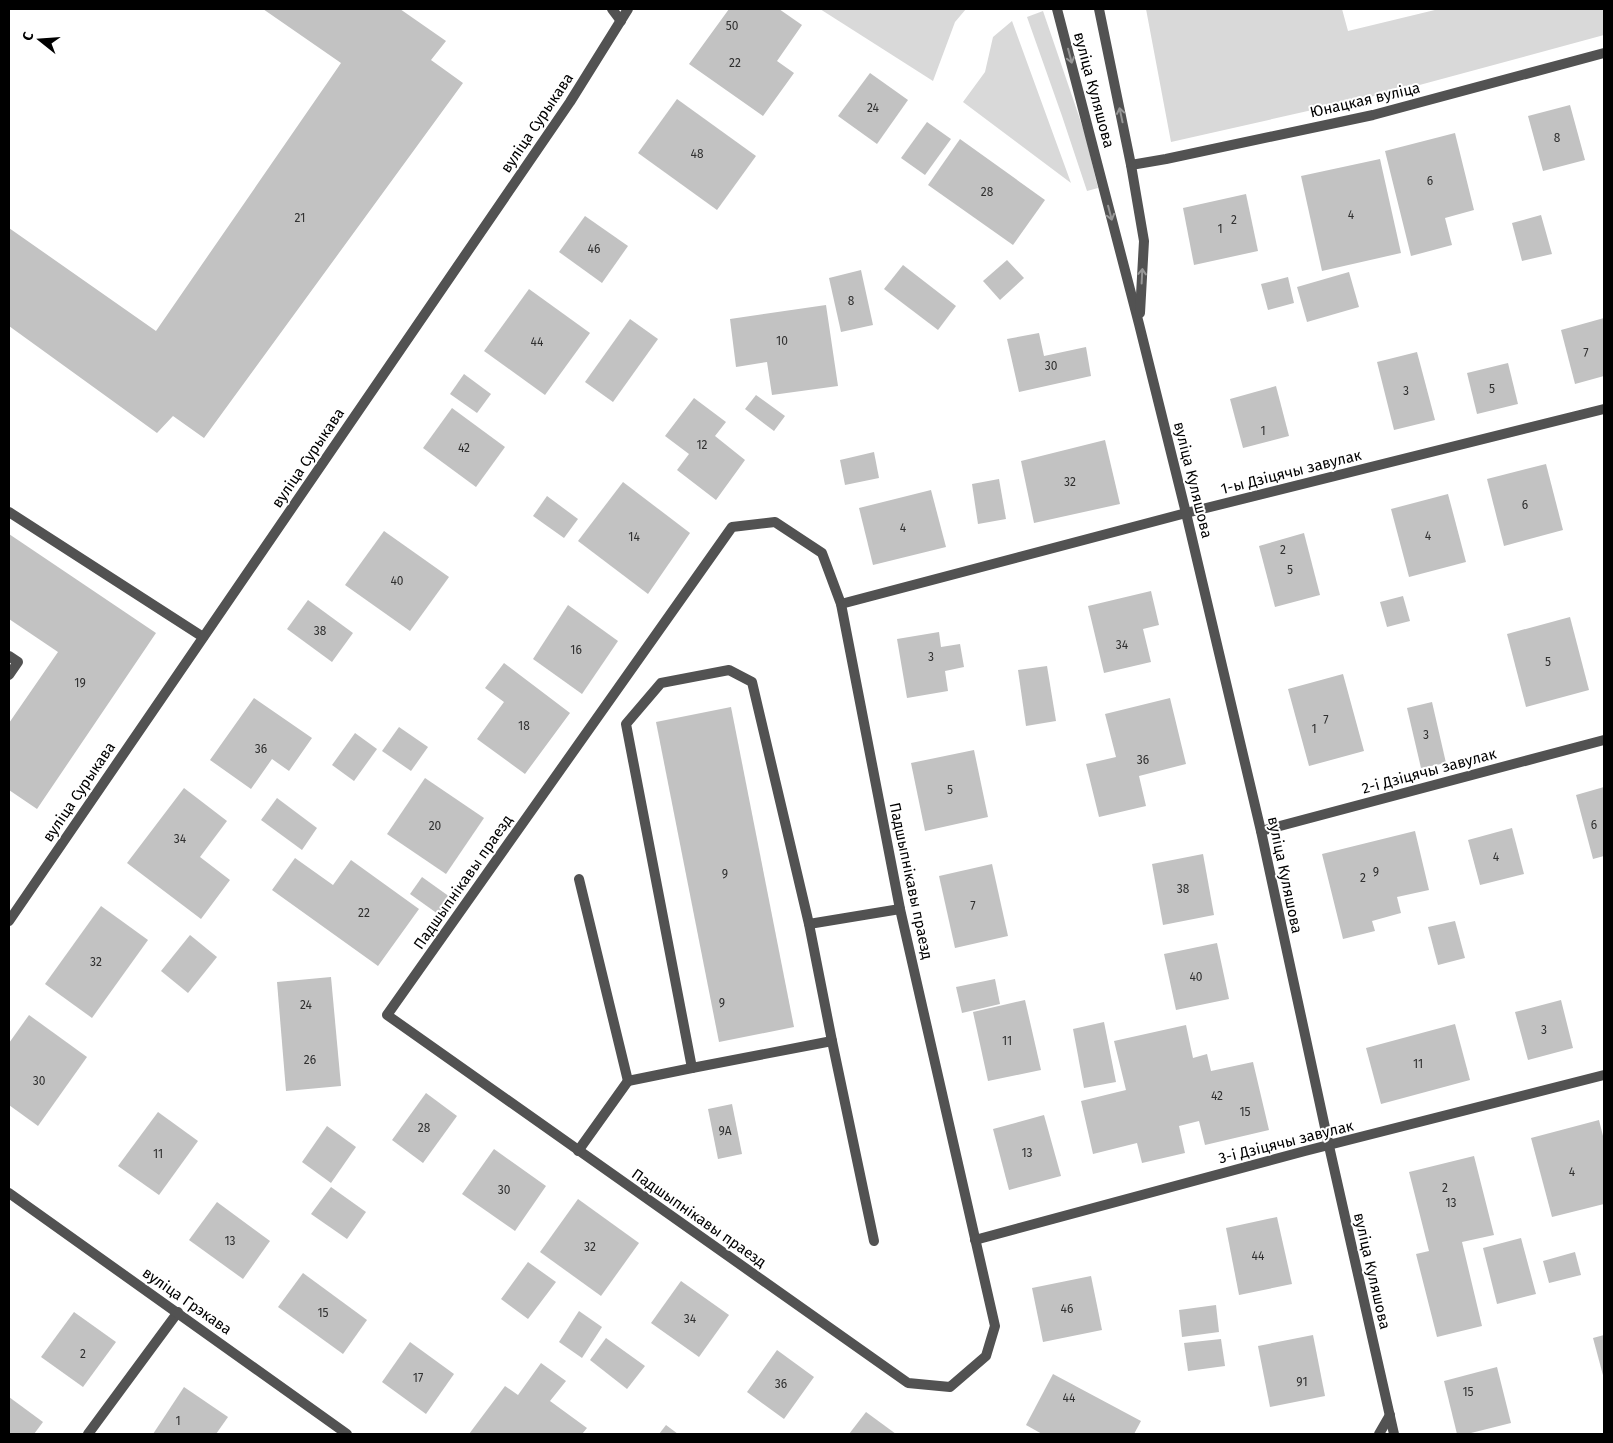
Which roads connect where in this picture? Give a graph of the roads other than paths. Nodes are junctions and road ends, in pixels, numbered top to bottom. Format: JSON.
{"nodes":[{"id":1,"x":612,"y":9,"type":"edge"},
{"id":2,"x":628,"y":9,"type":"edge"},
{"id":3,"x":1057,"y":9,"type":"edge"},
{"id":4,"x":1099,"y":9,"type":"edge"},
{"id":5,"x":621,"y":21,"type":"junction"},
{"id":6,"x":1604,"y":52,"type":"edge"},
{"id":7,"x":1131,"y":165,"type":"junction"},
{"id":8,"x":1139,"y":324,"type":"junction"},
{"id":9,"x":1604,"y":409,"type":"edge"},
{"id":10,"x":9,"y":512,"type":"edge"},
{"id":11,"x":1186,"y":513,"type":"junction"},
{"id":12,"x":841,"y":604,"type":"junction"},
{"id":13,"x":203,"y":637,"type":"junction"},
{"id":14,"x":9,"y":656,"type":"edge"},
{"id":15,"x":9,"y":675,"type":"edge"},
{"id":16,"x":1604,"y":740,"type":"edge"},
{"id":17,"x":1261,"y":831,"type":"junction"},
{"id":18,"x":579,"y":879,"type":"dead end"},
{"id":19,"x":900,"y":909,"type":"junction"},
{"id":20,"x":9,"y":921,"type":"edge"},
{"id":21,"x":809,"y":924,"type":"junction"},
{"id":22,"x":832,"y":1041,"type":"junction"},
{"id":23,"x":692,"y":1068,"type":"junction"},
{"id":24,"x":1604,"y":1075,"type":"edge"},
{"id":25,"x":628,"y":1081,"type":"junction"},
{"id":26,"x":1329,"y":1146,"type":"junction"},
{"id":27,"x":578,"y":1150,"type":"junction"},
{"id":28,"x":9,"y":1193,"type":"edge"},
{"id":29,"x":976,"y":1240,"type":"junction"},
{"id":30,"x":874,"y":1241,"type":"dead end"},
{"id":31,"x":178,"y":1312,"type":"junction"},
{"id":32,"x":1390,"y":1415,"type":"junction"},
{"id":33,"x":88,"y":1434,"type":"edge"},
{"id":34,"x":347,"y":1434,"type":"edge"},
{"id":35,"x":1379,"y":1434,"type":"edge"},
{"id":36,"x":1394,"y":1434,"type":"edge"}],
"edges":[{"from":1,"to":5,"type":"street"},
{"from":2,"to":5,"type":"street","name":"вуліца Сурыкава"},
{"from":3,"to":8,"type":"street","name":"вуліца Куляшова","one_way":true},
{"from":7,"to":4,"type":"street","name":"вуліца Куляшова","one_way":true},
{"from":5,"to":13,"type":"street","name":"вуліца Сурыкава"},
{"from":6,"to":7,"type":"street","name":"Юнацкая вуліца"},
{"from":8,"to":7,"type":"street","name":"вуліца Куляшова","one_way":true},
{"from":8,"to":11,"type":"street","name":"вуліца Куляшова"},
{"from":9,"to":11,"type":"street","name":"1-ы Дзіцячы завулак"},
{"from":10,"to":13,"type":"street"},
{"from":11,"to":12,"type":"street","name":"1-ы Дзіцячы завулак"},
{"from":11,"to":17,"type":"street","name":"вуліца Куляшова"},
{"from":12,"to":19,"type":"street","name":"Падшыпнікавы праезд"},
{"from":12,"to":27,"type":"street","name":"Падшыпнікавы праезд"},
{"from":13,"to":20,"type":"street","name":"вуліца Сурыкава"},
{"from":14,"to":15,"type":"street"},
{"from":16,"to":17,"type":"street","name":"2-і Дзіцячы завулак"},
{"from":17,"to":26,"type":"street","name":"вуліца Куляшова"},
{"from":18,"to":25,"type":"street"},
{"from":19,"to":21,"type":"street"},
{"from":19,"to":29,"type":"street","name":"Падшыпнікавы праезд"},
{"from":21,"to":22,"type":"street"},
{"from":21,"to":23,"type":"street"},
{"from":22,"to":23,"type":"street"},
{"from":22,"to":30,"type":"street"},
{"from":23,"to":25,"type":"street"},
{"from":24,"to":26,"type":"street","name":"3-і Дзіцячы завулак"},
{"from":25,"to":27,"type":"street"},
{"from":26,"to":29,"type":"street","name":"3-і Дзіцячы завулак"},
{"from":26,"to":32,"type":"street","name":"вуліца Куляшова"},
{"from":27,"to":29,"type":"street","name":"Падшыпнікавы праезд"},
{"from":28,"to":31,"type":"street","name":"вуліца Грэкава"},
{"from":31,"to":33,"type":"street"},
{"from":31,"to":34,"type":"street","name":"вуліца Грэкава"},
{"from":32,"to":35,"type":"street"},
{"from":32,"to":36,"type":"street","name":"вуліца Куляшова"}]}
